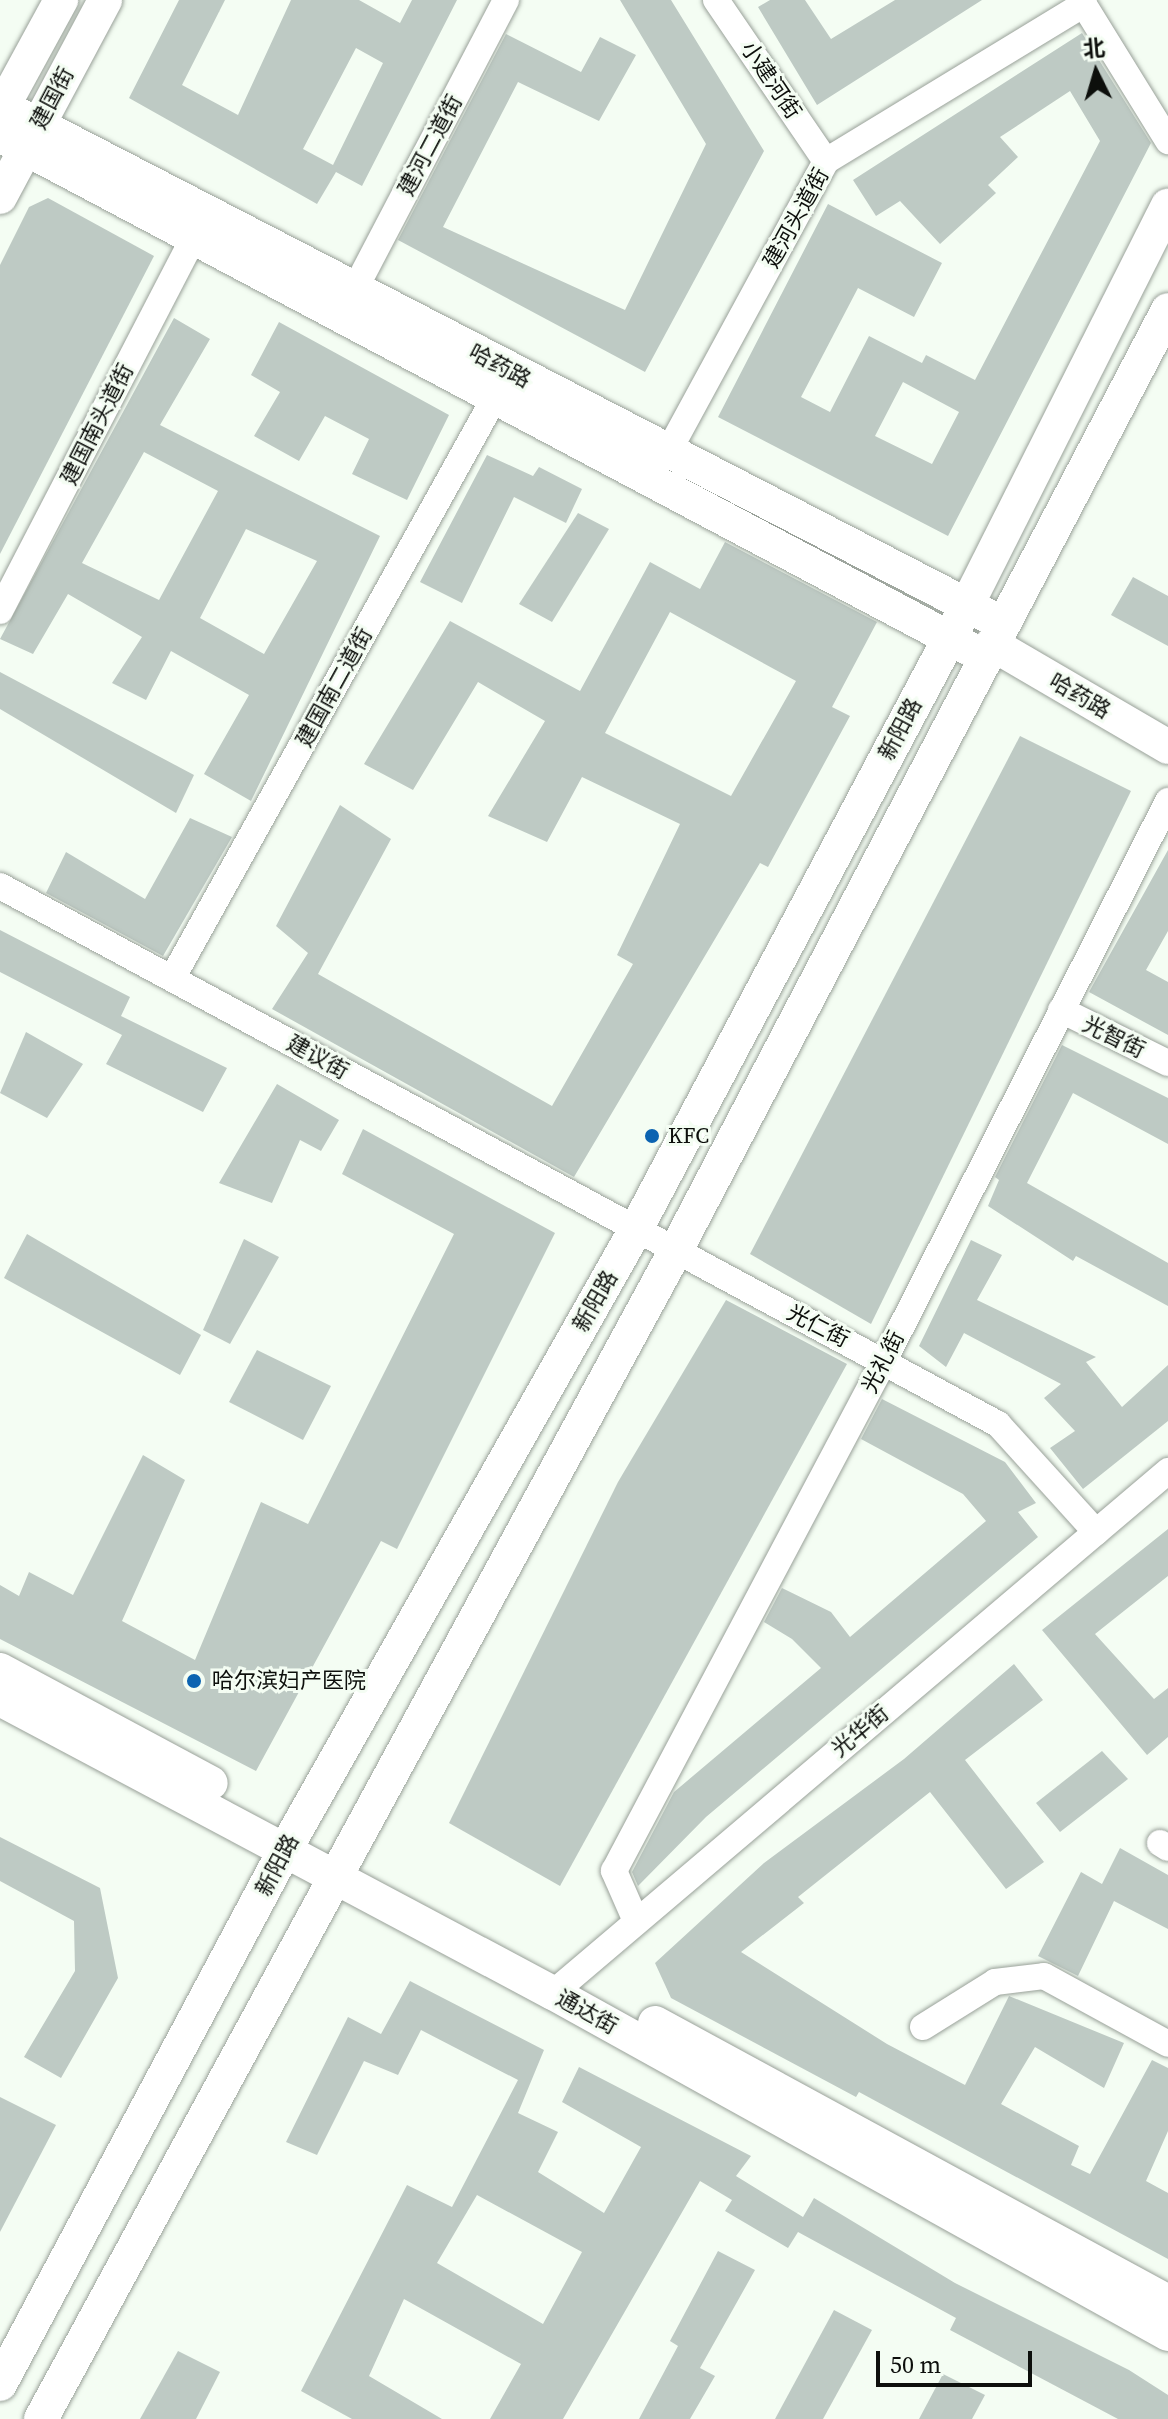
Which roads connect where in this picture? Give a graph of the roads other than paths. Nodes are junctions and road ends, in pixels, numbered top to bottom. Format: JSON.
{"nodes":[{"id":1,"x":61,"y":0,"type":"edge"},
{"id":2,"x":105,"y":0,"type":"edge"},
{"id":3,"x":506,"y":0,"type":"edge"},
{"id":4,"x":716,"y":0,"type":"edge"},
{"id":5,"x":1082,"y":2,"type":"edge"},
{"id":6,"x":11,"y":122,"type":"edge"},
{"id":7,"x":1168,"y":141,"type":"edge"},
{"id":8,"x":826,"y":161,"type":"junction"},
{"id":9,"x":0,"y":197,"type":"edge"},
{"id":10,"x":1168,"y":206,"type":"edge"},
{"id":11,"x":194,"y":237,"type":"junction"},
{"id":12,"x":355,"y":289,"type":"junction"},
{"id":13,"x":1168,"y":310,"type":"edge"},
{"id":14,"x":495,"y":397,"type":"junction"},
{"id":15,"x":667,"y":454,"type":"junction"},
{"id":16,"x":967,"y":605,"type":"junction"},
{"id":17,"x":0,"y":611,"type":"edge"},
{"id":18,"x":948,"y":638,"type":"junction"},
{"id":19,"x":993,"y":641,"type":"junction"},
{"id":20,"x":1168,"y":747,"type":"edge"},
{"id":21,"x":1168,"y":801,"type":"edge"},
{"id":22,"x":0,"y":886,"type":"edge"},
{"id":23,"x":173,"y":977,"type":"junction"},
{"id":24,"x":1061,"y":1010,"type":"junction"},
{"id":25,"x":1168,"y":1063,"type":"edge"},
{"id":26,"x":635,"y":1231,"type":"junction"},
{"id":27,"x":675,"y":1252,"type":"junction"},
{"id":28,"x":884,"y":1361,"type":"junction"},
{"id":29,"x":1168,"y":1471,"type":"edge"},
{"id":30,"x":1096,"y":1532,"type":"junction"},
{"id":31,"x":0,"y":1670,"type":"edge"},
{"id":32,"x":0,"y":1699,"type":"edge"},
{"id":33,"x":291,"y":1839,"type":"junction"},
{"id":34,"x":338,"y":1864,"type":"junction"},
{"id":35,"x":636,"y":1921,"type":"junction"},
{"id":36,"x":562,"y":1985,"type":"junction"},
{"id":37,"x":923,"y":2027,"type":"dead end"},
{"id":38,"x":1168,"y":2044,"type":"edge"},
{"id":39,"x":1168,"y":2302,"type":"edge"},
{"id":40,"x":1168,"y":2334,"type":"edge"},
{"id":41,"x":0,"y":2384,"type":"edge"},
{"id":42,"x":41,"y":2419,"type":"edge"}],
"edges":[{"from":1,"to":6,"type":"main road","name":"建国街"},
{"from":2,"to":6,"type":"main road","name":"建国街"},
{"from":3,"to":12,"type":"street","name":"建河二道街"},
{"from":4,"to":8,"type":"street","name":"小建河街"},
{"from":5,"to":7,"type":"street"},
{"from":5,"to":8,"type":"street","name":"建河头道街"},
{"from":6,"to":9,"type":"main road","name":"建国街"},
{"from":6,"to":11,"type":"main road","name":"哈药路"},
{"from":6,"to":12,"type":"main road","name":"哈药路"},
{"from":8,"to":15,"type":"street","name":"建河头道街"},
{"from":10,"to":16,"type":"main road","name":"新阳路"},
{"from":11,"to":14,"type":"main road","name":"哈药路"},
{"from":11,"to":17,"type":"street","name":"建国南头道街"},
{"from":12,"to":15,"type":"main road","name":"哈药路"},
{"from":13,"to":19,"type":"main road","name":"新阳路"},
{"from":14,"to":18,"type":"main road","name":"哈药路"},
{"from":14,"to":23,"type":"street","name":"建国南二道街"},
{"from":15,"to":16,"type":"main road","name":"哈药路"},
{"from":16,"to":18,"type":"main road","name":"新阳路"},
{"from":16,"to":19,"type":"main road","name":"哈药路"},
{"from":18,"to":19,"type":"main road","name":"哈药路"},
{"from":18,"to":26,"type":"main road","name":"新阳路"},
{"from":19,"to":20,"type":"main road","name":"哈药路"},
{"from":19,"to":27,"type":"main road","name":"新阳路"},
{"from":21,"to":24,"type":"street","name":"光礼街"},
{"from":22,"to":23,"type":"street","name":"建议街"},
{"from":23,"to":26,"type":"street","name":"建议街"},
{"from":24,"to":25,"type":"street","name":"光智街"},
{"from":24,"to":28,"type":"street","name":"光礼街"},
{"from":26,"to":27,"type":"street","name":"光仁街"},
{"from":26,"to":33,"type":"main road","name":"新阳路"},
{"from":27,"to":28,"type":"street","name":"光仁街"},
{"from":27,"to":34,"type":"main road","name":"新阳路"},
{"from":28,"to":30,"type":"street","name":"光仁街"},
{"from":28,"to":35,"type":"street","name":"光礼街"},
{"from":29,"to":30,"type":"street","name":"光华街"},
{"from":30,"to":35,"type":"street","name":"光华街"},
{"from":31,"to":33,"type":"main road","name":"通达街"},
{"from":32,"to":33,"type":"main road","name":"通达街"},
{"from":33,"to":34,"type":"main road","name":"通达街"},
{"from":33,"to":41,"type":"main road","name":"新阳路"},
{"from":34,"to":36,"type":"main road","name":"通达街"},
{"from":34,"to":42,"type":"main road","name":"新阳路"},
{"from":35,"to":36,"type":"street","name":"光华街"},
{"from":36,"to":39,"type":"main road","name":"通达街"},
{"from":36,"to":40,"type":"main road","name":"通达街"},
{"from":37,"to":38,"type":"street"}]}
